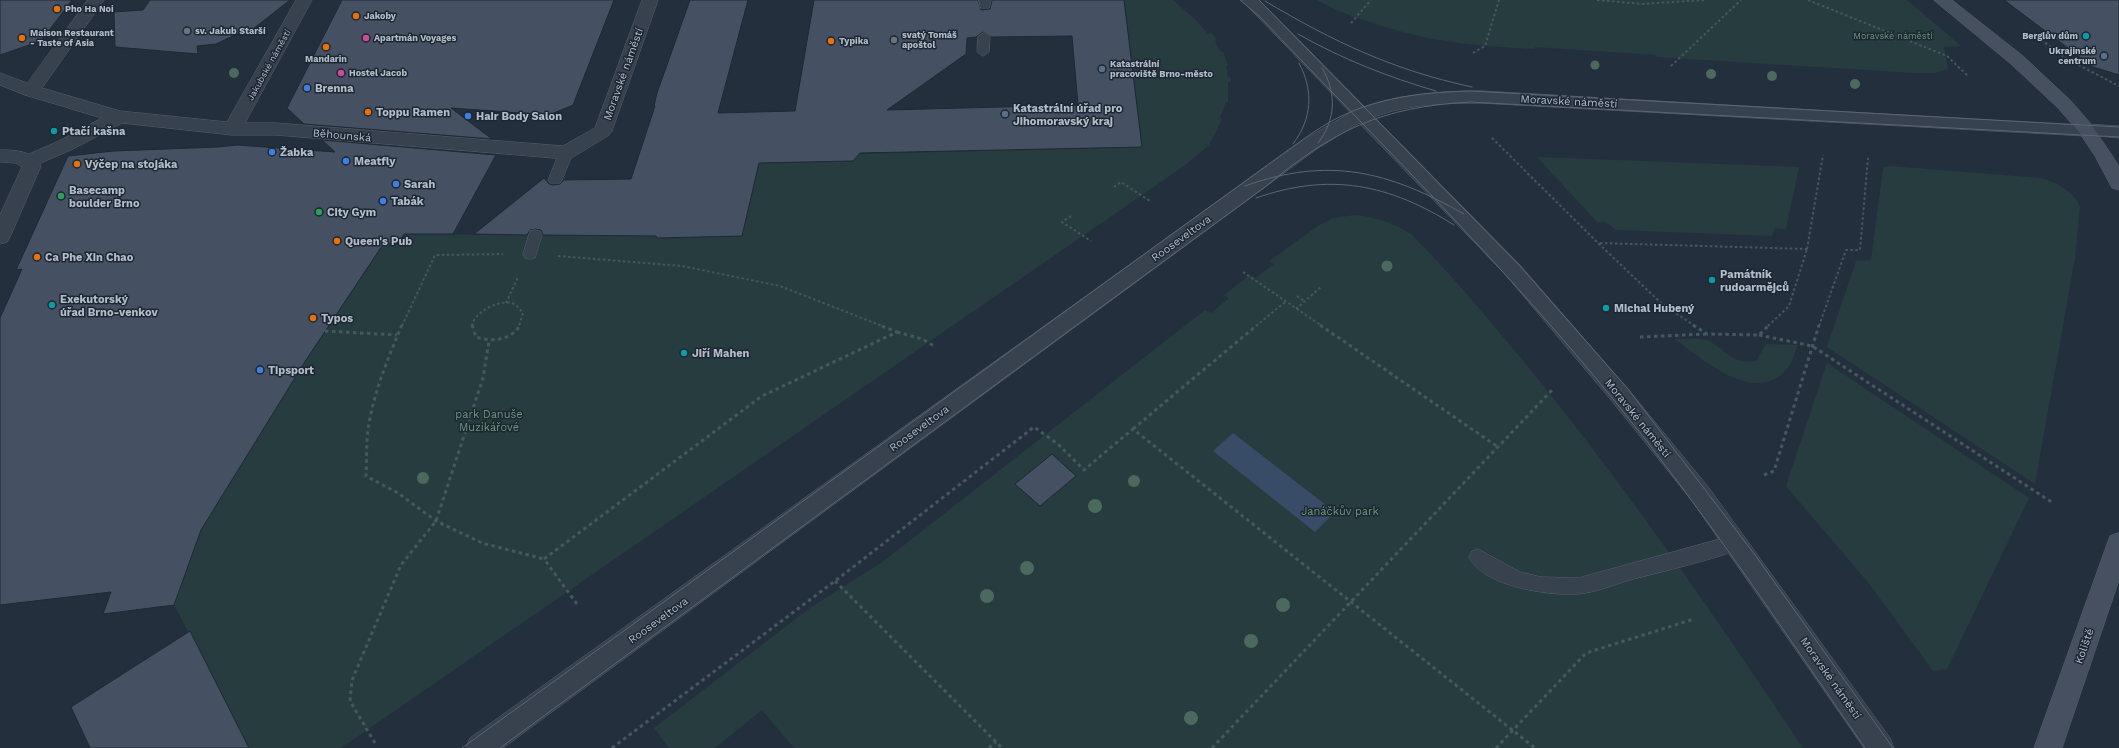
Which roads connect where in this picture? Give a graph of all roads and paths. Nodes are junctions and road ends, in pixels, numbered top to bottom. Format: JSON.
{"nodes":[{"id":1,"x":96,"y":0,"type":"edge"},
{"id":2,"x":304,"y":0,"type":"edge"},
{"id":3,"x":650,"y":0,"type":"edge"},
{"id":4,"x":1250,"y":0,"type":"edge"},
{"id":5,"x":1371,"y":0,"type":"edge"},
{"id":6,"x":1499,"y":0,"type":"edge"},
{"id":7,"x":1597,"y":0,"type":"edge"},
{"id":8,"x":1704,"y":0,"type":"edge"},
{"id":9,"x":1741,"y":0,"type":"edge"},
{"id":10,"x":1808,"y":0,"type":"edge"},
{"id":11,"x":1942,"y":0,"type":"edge"},
{"id":12,"x":1351,"y":23,"type":"dead end"},
{"id":13,"x":2031,"y":32,"type":"dead end"},
{"id":14,"x":984,"y":37,"type":"dead end"},
{"id":15,"x":983,"y":52,"type":"dead end"},
{"id":16,"x":1473,"y":53,"type":"dead end"},
{"id":17,"x":1671,"y":66,"type":"dead end"},
{"id":18,"x":1967,"y":75,"type":"dead end"},
{"id":19,"x":0,"y":79,"type":"edge"},
{"id":20,"x":2119,"y":86,"type":"edge"},
{"id":21,"x":31,"y":91,"type":"junction"},
{"id":22,"x":1362,"y":115,"type":"junction"},
{"id":23,"x":119,"y":117,"type":"junction"},
{"id":24,"x":232,"y":129,"type":"junction"},
{"id":25,"x":2086,"y":130,"type":"junction"},
{"id":26,"x":2119,"y":132,"type":"edge"},
{"id":27,"x":1492,"y":138,"type":"dead end"},
{"id":28,"x":566,"y":153,"type":"junction"},
{"id":29,"x":0,"y":156,"type":"edge"},
{"id":30,"x":1823,"y":156,"type":"dead end"},
{"id":31,"x":1868,"y":158,"type":"dead end"},
{"id":32,"x":29,"y":161,"type":"junction"},
{"id":33,"x":555,"y":180,"type":"dead end"},
{"id":34,"x":2119,"y":183,"type":"edge"},
{"id":35,"x":1114,"y":187,"type":"dead end"},
{"id":36,"x":1150,"y":201,"type":"dead end"},
{"id":37,"x":1070,"y":216,"type":"dead end"},
{"id":38,"x":535,"y":235,"type":"dead end"},
{"id":39,"x":0,"y":237,"type":"edge"},
{"id":40,"x":1091,"y":241,"type":"dead end"},
{"id":41,"x":1598,"y":243,"type":"junction"},
{"id":42,"x":1807,"y":249,"type":"junction"},
{"id":43,"x":530,"y":254,"type":"junction"},
{"id":44,"x":1243,"y":272,"type":"dead end"},
{"id":45,"x":1322,"y":286,"type":"dead end"},
{"id":46,"x":1297,"y":296,"type":"dead end"},
{"id":47,"x":1304,"y":301,"type":"junction"},
{"id":48,"x":1286,"y":302,"type":"junction"},
{"id":49,"x":1296,"y":308,"type":"junction"},
{"id":50,"x":325,"y":331,"type":"dead end"},
{"id":51,"x":897,"y":332,"type":"junction"},
{"id":52,"x":1706,"y":334,"type":"junction"},
{"id":53,"x":397,"y":335,"type":"junction"},
{"id":54,"x":1759,"y":335,"type":"junction"},
{"id":55,"x":1640,"y":337,"type":"dead end"},
{"id":56,"x":489,"y":341,"type":"junction"},
{"id":57,"x":1812,"y":346,"type":"junction"},
{"id":58,"x":936,"y":347,"type":"dead end"},
{"id":59,"x":1552,"y":390,"type":"dead end"},
{"id":60,"x":1133,"y":429,"type":"junction"},
{"id":61,"x":1498,"y":447,"type":"junction"},
{"id":62,"x":1764,"y":475,"type":"dead end"},
{"id":63,"x":2053,"y":503,"type":"dead end"},
{"id":64,"x":436,"y":521,"type":"junction"},
{"id":65,"x":1735,"y":543,"type":"junction"},
{"id":66,"x":2119,"y":544,"type":"edge"},
{"id":67,"x":1478,"y":557,"type":"dead end"},
{"id":68,"x":544,"y":560,"type":"junction"},
{"id":69,"x":835,"y":582,"type":"junction"},
{"id":70,"x":577,"y":604,"type":"dead end"},
{"id":71,"x":1350,"y":604,"type":"junction"},
{"id":72,"x":1694,"y":619,"type":"dead end"},
{"id":73,"x":1512,"y":729,"type":"junction"},
{"id":74,"x":996,"y":742,"type":"junction"},
{"id":75,"x":375,"y":743,"type":"dead end"},
{"id":76,"x":480,"y":748,"type":"edge"},
{"id":77,"x":612,"y":748,"type":"edge"},
{"id":78,"x":989,"y":748,"type":"edge"},
{"id":79,"x":1002,"y":748,"type":"edge"},
{"id":80,"x":1212,"y":748,"type":"edge"},
{"id":81,"x":1496,"y":748,"type":"edge"},
{"id":82,"x":1535,"y":748,"type":"edge"},
{"id":83,"x":1880,"y":748,"type":"edge"},
{"id":84,"x":2048,"y":748,"type":"edge"}],
"edges":[{"from":1,"to":21,"type":"street"},
{"from":2,"to":24,"type":"street","name":"Jakubské náměstí"},
{"from":3,"to":28,"type":"street","name":"Moravské náměstí"},
{"from":4,"to":22,"type":"street","name":"Moravské náměstí"},
{"from":5,"to":12,"type":"path"},
{"from":6,"to":16,"type":"path"},
{"from":7,"to":8,"type":"path"},
{"from":9,"to":17,"type":"path"},
{"from":10,"to":18,"type":"path"},
{"from":11,"to":25,"type":"main road"},
{"from":13,"to":20,"type":"path"},
{"from":14,"to":15,"type":"lane"},
{"from":19,"to":21,"type":"street","name":"Běhounská"},
{"from":21,"to":23,"type":"street","name":"Běhounská"},
{"from":22,"to":25,"type":"street","name":"Moravské náměstí"},
{"from":22,"to":65,"type":"street","name":"Moravské náměstí"},
{"from":22,"to":76,"type":"street","name":"Rooseveltova"},
{"from":23,"to":24,"type":"street","name":"Běhounská"},
{"from":23,"to":32,"type":"street"},
{"from":24,"to":28,"type":"street","name":"Běhounská"},
{"from":25,"to":26,"type":"street","name":"Moravské náměstí"},
{"from":25,"to":34,"type":"main road"},
{"from":27,"to":41,"type":"path"},
{"from":28,"to":33,"type":"lane"},
{"from":29,"to":32,"type":"street"},
{"from":30,"to":42,"type":"path"},
{"from":31,"to":57,"type":"path"},
{"from":32,"to":39,"type":"street"},
{"from":35,"to":36,"type":"path"},
{"from":37,"to":40,"type":"path"},
{"from":38,"to":43,"type":"lane"},
{"from":41,"to":42,"type":"path"},
{"from":41,"to":52,"type":"path"},
{"from":42,"to":54,"type":"path"},
{"from":43,"to":51,"type":"path"},
{"from":43,"to":53,"type":"path"},
{"from":44,"to":48,"type":"path"},
{"from":45,"to":47,"type":"path"},
{"from":46,"to":47,"type":"path"},
{"from":47,"to":49,"type":"path"},
{"from":48,"to":49,"type":"path"},
{"from":48,"to":60,"type":"path"},
{"from":49,"to":61,"type":"path"},
{"from":50,"to":53,"type":"path"},
{"from":51,"to":58,"type":"path"},
{"from":51,"to":68,"type":"path"},
{"from":52,"to":54,"type":"path"},
{"from":52,"to":55,"type":"path"},
{"from":53,"to":64,"type":"path"},
{"from":54,"to":57,"type":"path"},
{"from":56,"to":56,"type":"path"},
{"from":56,"to":64,"type":"path"},
{"from":57,"to":62,"type":"path"},
{"from":57,"to":63,"type":"path"},
{"from":59,"to":61,"type":"path"},
{"from":60,"to":69,"type":"path"},
{"from":60,"to":71,"type":"path"},
{"from":61,"to":71,"type":"path"},
{"from":64,"to":68,"type":"path"},
{"from":64,"to":75,"type":"path"},
{"from":65,"to":67,"type":"lane"},
{"from":65,"to":83,"type":"street","name":"Moravské náměstí"},
{"from":66,"to":84,"type":"main road","name":"Koliště"},
{"from":68,"to":70,"type":"path"},
{"from":69,"to":74,"type":"path"},
{"from":69,"to":77,"type":"path"},
{"from":71,"to":73,"type":"path"},
{"from":71,"to":80,"type":"path"},
{"from":72,"to":73,"type":"path"},
{"from":73,"to":81,"type":"path"},
{"from":73,"to":82,"type":"path"},
{"from":74,"to":78,"type":"path"},
{"from":74,"to":79,"type":"path"}]}
